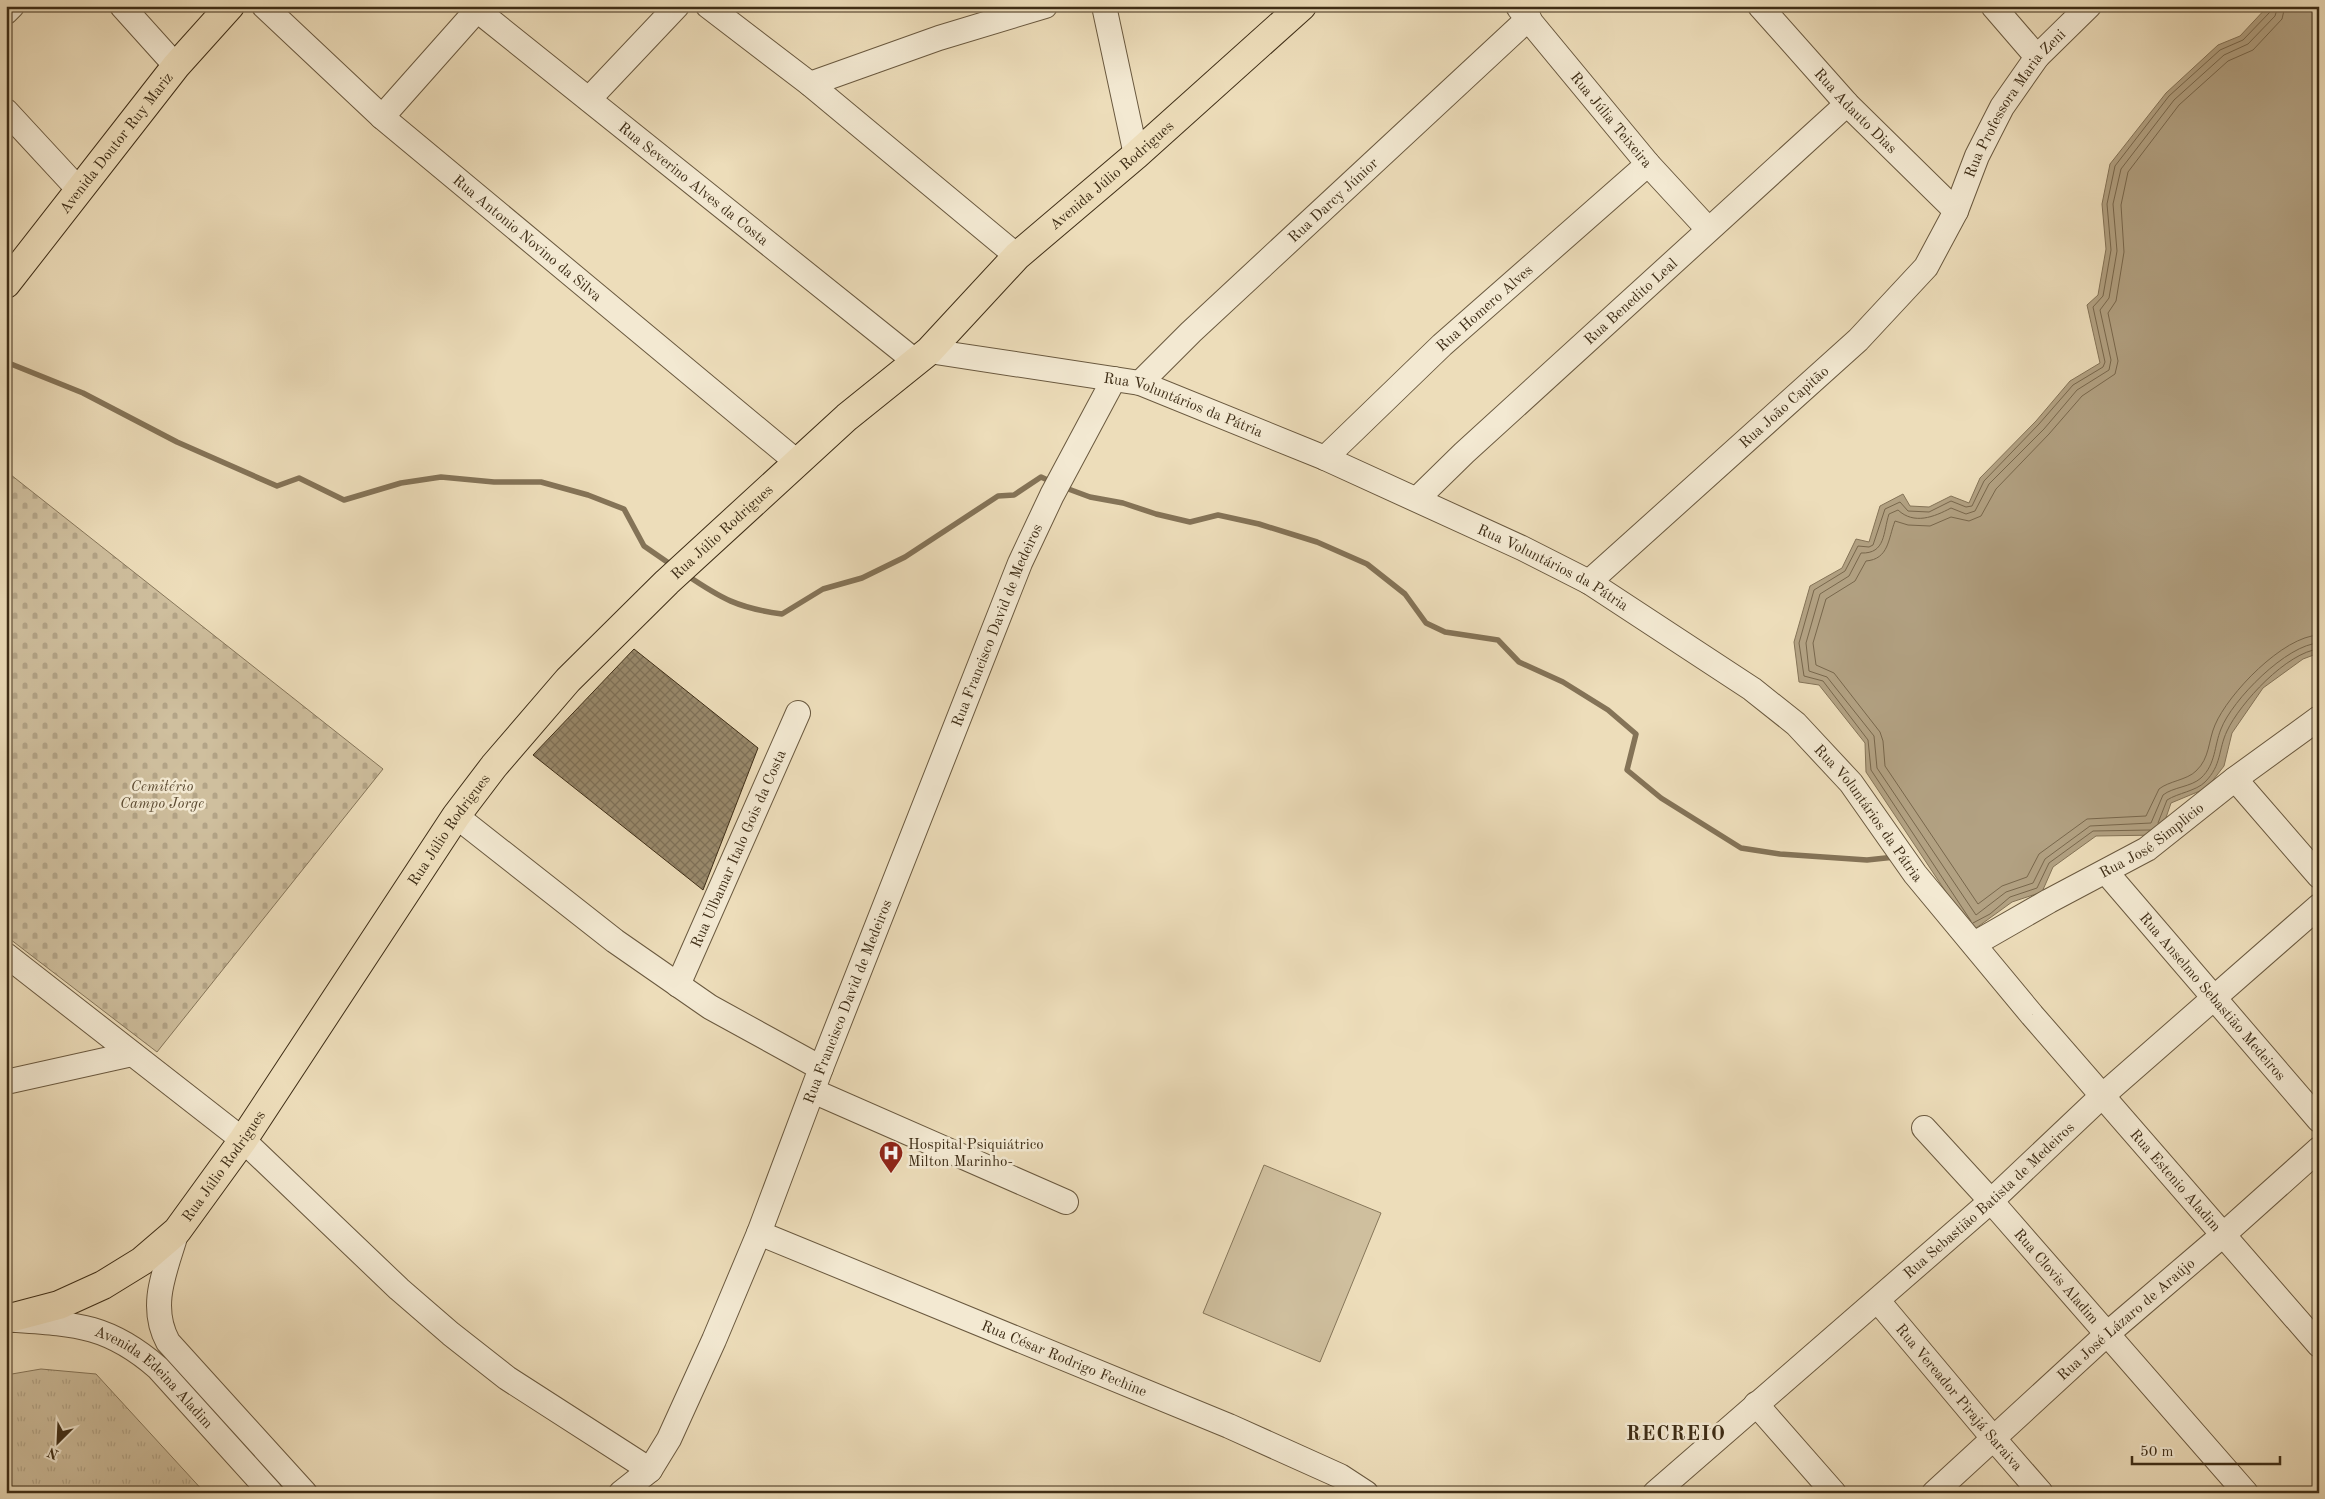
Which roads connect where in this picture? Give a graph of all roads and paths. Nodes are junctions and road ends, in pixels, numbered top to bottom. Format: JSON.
{"nodes":[{"id":1,"x":12,"y":6,"type":"edge"},
{"id":2,"x":122,"y":6,"type":"edge"},
{"id":3,"x":230,"y":6,"type":"edge"},
{"id":4,"x":264,"y":6,"type":"edge"},
{"id":5,"x":677,"y":6,"type":"edge"},
{"id":6,"x":708,"y":6,"type":"edge"},
{"id":7,"x":1045,"y":6,"type":"edge"},
{"id":8,"x":1104,"y":6,"type":"edge"},
{"id":9,"x":1760,"y":6,"type":"edge"},
{"id":10,"x":1993,"y":6,"type":"edge"},
{"id":11,"x":2088,"y":6,"type":"edge"},
{"id":12,"x":475,"y":8,"type":"edge"},
{"id":13,"x":1293,"y":9,"type":"edge"},
{"id":14,"x":6,"y":12,"type":"edge"},
{"id":15,"x":1524,"y":12,"type":"edge"},
{"id":16,"x":2037,"y":57,"type":"junction"},
{"id":17,"x":176,"y":66,"type":"junction"},
{"id":18,"x":810,"y":84,"type":"junction"},
{"id":19,"x":589,"y":98,"type":"junction"},
{"id":20,"x":1847,"y":104,"type":"junction"},
{"id":21,"x":6,"y":111,"type":"edge"},
{"id":22,"x":382,"y":117,"type":"junction"},
{"id":23,"x":1136,"y":155,"type":"junction"},
{"id":24,"x":1648,"y":164,"type":"junction"},
{"id":25,"x":80,"y":191,"type":"junction"},
{"id":26,"x":1956,"y":211,"type":"junction"},
{"id":27,"x":1708,"y":229,"type":"junction"},
{"id":28,"x":1017,"y":256,"type":"junction"},
{"id":29,"x":6,"y":284,"type":"edge"},
{"id":30,"x":922,"y":356,"type":"junction"},
{"id":31,"x":1114,"y":379,"type":"junction"},
{"id":32,"x":1140,"y":383,"type":"junction"},
{"id":33,"x":1324,"y":458,"type":"junction"},
{"id":34,"x":797,"y":462,"type":"junction"},
{"id":35,"x":1417,"y":499,"type":"junction"},
{"id":36,"x":1589,"y":582,"type":"junction"},
{"id":37,"x":798,"y":713,"type":"dead end"},
{"id":38,"x":2319,"y":718,"type":"edge"},
{"id":39,"x":2235,"y":779,"type":"junction"},
{"id":40,"x":456,"y":816,"type":"junction"},
{"id":41,"x":2106,"y":872,"type":"junction"},
{"id":42,"x":2319,"y":876,"type":"edge"},
{"id":43,"x":2319,"y":906,"type":"edge"},
{"id":44,"x":1974,"y":944,"type":"junction"},
{"id":45,"x":6,"y":955,"type":"edge"},
{"id":46,"x":678,"y":985,"type":"junction"},
{"id":47,"x":2213,"y":998,"type":"junction"},
{"id":48,"x":2032,"y":1015,"type":"joint"},
{"id":49,"x":132,"y":1054,"type":"junction"},
{"id":50,"x":821,"y":1068,"type":"junction"},
{"id":51,"x":6,"y":1082,"type":"edge"},
{"id":52,"x":812,"y":1091,"type":"junction"},
{"id":53,"x":2102,"y":1096,"type":"junction"},
{"id":54,"x":2319,"y":1120,"type":"edge"},
{"id":55,"x":1924,"y":1128,"type":"dead end"},
{"id":56,"x":243,"y":1140,"type":"junction"},
{"id":57,"x":2319,"y":1149,"type":"edge"},
{"id":58,"x":1991,"y":1201,"type":"junction"},
{"id":59,"x":1066,"y":1202,"type":"dead end"},
{"id":60,"x":177,"y":1231,"type":"junction"},
{"id":61,"x":759,"y":1233,"type":"junction"},
{"id":62,"x":2224,"y":1234,"type":"junction"},
{"id":63,"x":1878,"y":1301,"type":"junction"},
{"id":64,"x":6,"y":1319,"type":"edge"},
{"id":65,"x":2107,"y":1334,"type":"junction"},
{"id":66,"x":2319,"y":1345,"type":"edge"},
{"id":67,"x":1756,"y":1404,"type":"junction"},
{"id":68,"x":1994,"y":1439,"type":"junction"},
{"id":69,"x":650,"y":1470,"type":"junction"},
{"id":70,"x":271,"y":1493,"type":"edge"},
{"id":71,"x":305,"y":1493,"type":"edge"},
{"id":72,"x":621,"y":1493,"type":"edge"},
{"id":73,"x":1366,"y":1493,"type":"edge"},
{"id":74,"x":1655,"y":1493,"type":"edge"},
{"id":75,"x":1834,"y":1493,"type":"edge"},
{"id":76,"x":1934,"y":1493,"type":"edge"},
{"id":77,"x":2042,"y":1493,"type":"edge"},
{"id":78,"x":2246,"y":1493,"type":"edge"}],
"edges":[{"from":1,"to":14,"type":"street"},
{"from":2,"to":17,"type":"street"},
{"from":3,"to":17,"type":"main road","name":"Avenida Doutor Ruy Mariz"},
{"from":4,"to":22,"type":"street","name":"Rua Antonio Novino da Silva"},
{"from":5,"to":19,"type":"street"},
{"from":6,"to":18,"type":"street"},
{"from":7,"to":18,"type":"street"},
{"from":8,"to":23,"type":"street"},
{"from":9,"to":20,"type":"street","name":"Rua Adauto Dias"},
{"from":10,"to":16,"type":"street"},
{"from":11,"to":16,"type":"street","name":"Rua Professora Maria Zeni"},
{"from":12,"to":19,"type":"street","name":"Rua Severino Alves da Costa"},
{"from":12,"to":22,"type":"street"},
{"from":13,"to":23,"type":"main road","name":"Avenida Júlio Rodrigues"},
{"from":15,"to":24,"type":"street","name":"Rua Júlia Teixeira"},
{"from":15,"to":32,"type":"street","name":"Rua Darcy Júnior"},
{"from":16,"to":26,"type":"street","name":"Rua Professora Maria Zeni"},
{"from":17,"to":25,"type":"main road","name":"Avenida Doutor Ruy Mariz"},
{"from":18,"to":28,"type":"street"},
{"from":19,"to":30,"type":"street","name":"Rua Severino Alves da Costa"},
{"from":20,"to":26,"type":"street","name":"Rua Adauto Dias"},
{"from":20,"to":27,"type":"street","name":"Rua Benedito Leal"},
{"from":21,"to":25,"type":"street"},
{"from":22,"to":34,"type":"street","name":"Rua Antonio Novino da Silva"},
{"from":23,"to":28,"type":"main road","name":"Avenida Júlio Rodrigues"},
{"from":24,"to":27,"type":"street","name":"Rua Júlia Teixeira"},
{"from":24,"to":33,"type":"street","name":"Rua Homero Alves"},
{"from":25,"to":29,"type":"main road","name":"Avenida Doutor Ruy Mariz"},
{"from":26,"to":36,"type":"street","name":"Rua João Capitão"},
{"from":27,"to":35,"type":"street","name":"Rua Benedito Leal"},
{"from":28,"to":30,"type":"main road","name":"Avenida Júlio Rodrigues"},
{"from":30,"to":31,"type":"street","name":"Rua Voluntários da Pátria"},
{"from":30,"to":34,"type":"main road","name":"Rua Júlio Rodrigues"},
{"from":31,"to":32,"type":"street","name":"Rua Voluntários da Pátria"},
{"from":31,"to":50,"type":"street","name":"Rua Francisco David de Medeiros"},
{"from":32,"to":33,"type":"street","name":"Rua Voluntários da Pátria"},
{"from":33,"to":35,"type":"street","name":"Rua Voluntários da Pátria"},
{"from":34,"to":40,"type":"main road","name":"Rua Júlio Rodrigues"},
{"from":35,"to":36,"type":"street","name":"Rua Voluntários da Pátria"},
{"from":36,"to":44,"type":"street","name":"Rua Voluntários da Pátria"},
{"from":37,"to":46,"type":"street","name":"Rua Ulbamar Italo Gois da Costa"},
{"from":38,"to":39,"type":"street","name":"Rua José Simplicio"},
{"from":39,"to":41,"type":"street","name":"Rua José Simplicio"},
{"from":39,"to":42,"type":"street"},
{"from":40,"to":46,"type":"street"},
{"from":40,"to":56,"type":"main road","name":"Rua Júlio Rodrigues"},
{"from":41,"to":44,"type":"street","name":"Rua José Simplicio"},
{"from":41,"to":47,"type":"street","name":"Rua Anselmo Sebastião Medeiros"},
{"from":43,"to":47,"type":"street","name":"Rua Sebastião Batista de Medeiros"},
{"from":44,"to":48,"type":"street","name":"Rua Voluntários da Pátria"},
{"from":45,"to":49,"type":"street"},
{"from":46,"to":50,"type":"street"},
{"from":47,"to":53,"type":"street","name":"Rua Sebastião Batista de Medeiros"},
{"from":47,"to":54,"type":"street","name":"Rua Anselmo Sebastião Medeiros"},
{"from":48,"to":53,"type":"street","name":"Rua Estenio Aladim"},
{"from":49,"to":51,"type":"street"},
{"from":49,"to":56,"type":"street"},
{"from":50,"to":52,"type":"street","name":"Rua Francisco David de Medeiros"},
{"from":52,"to":59,"type":"street"},
{"from":52,"to":61,"type":"street","name":"Rua Francisco David de Medeiros"},
{"from":53,"to":58,"type":"street","name":"Rua Sebastião Batista de Medeiros"},
{"from":53,"to":62,"type":"street","name":"Rua Estenio Aladim"},
{"from":55,"to":58,"type":"street","name":"Rua Clovis Aladim"},
{"from":56,"to":60,"type":"main road","name":"Rua Júlio Rodrigues"},
{"from":56,"to":69,"type":"street"},
{"from":57,"to":62,"type":"street","name":"Rua José Lázaro de Araújo"},
{"from":58,"to":63,"type":"street","name":"Rua Sebastião Batista de Medeiros"},
{"from":58,"to":65,"type":"street","name":"Rua Clovis Aladim"},
{"from":60,"to":64,"type":"main road","name":"Rua Júlio Rodrigues"},
{"from":60,"to":71,"type":"street","name":"Avenida Edeina Aladim"},
{"from":61,"to":69,"type":"street","name":"Rua Francisco David de Medeiros"},
{"from":61,"to":73,"type":"street","name":"Rua César Rodrigo Fechine"},
{"from":62,"to":65,"type":"street","name":"Rua José Lázaro de Araújo"},
{"from":62,"to":66,"type":"street","name":"Rua Estenio Aladim"},
{"from":63,"to":67,"type":"street","name":"Rua Sebastião Batista de Medeiros"},
{"from":63,"to":68,"type":"street","name":"Rua Vereador Pirajá Saraiva"},
{"from":64,"to":70,"type":"street","name":"Avenida Edeina Aladim"},
{"from":65,"to":68,"type":"street","name":"Rua José Lázaro de Araújo"},
{"from":65,"to":78,"type":"street","name":"Rua Clovis Aladim"},
{"from":67,"to":74,"type":"street","name":"Rua Sebastião Batista de Medeiros"},
{"from":67,"to":75,"type":"street"},
{"from":68,"to":76,"type":"street","name":"Rua José Lázaro de Araújo"},
{"from":68,"to":77,"type":"street","name":"Rua Vereador Pirajá Saraiva"},
{"from":69,"to":72,"type":"street","name":"Rua Francisco David de Medeiros"}]}
